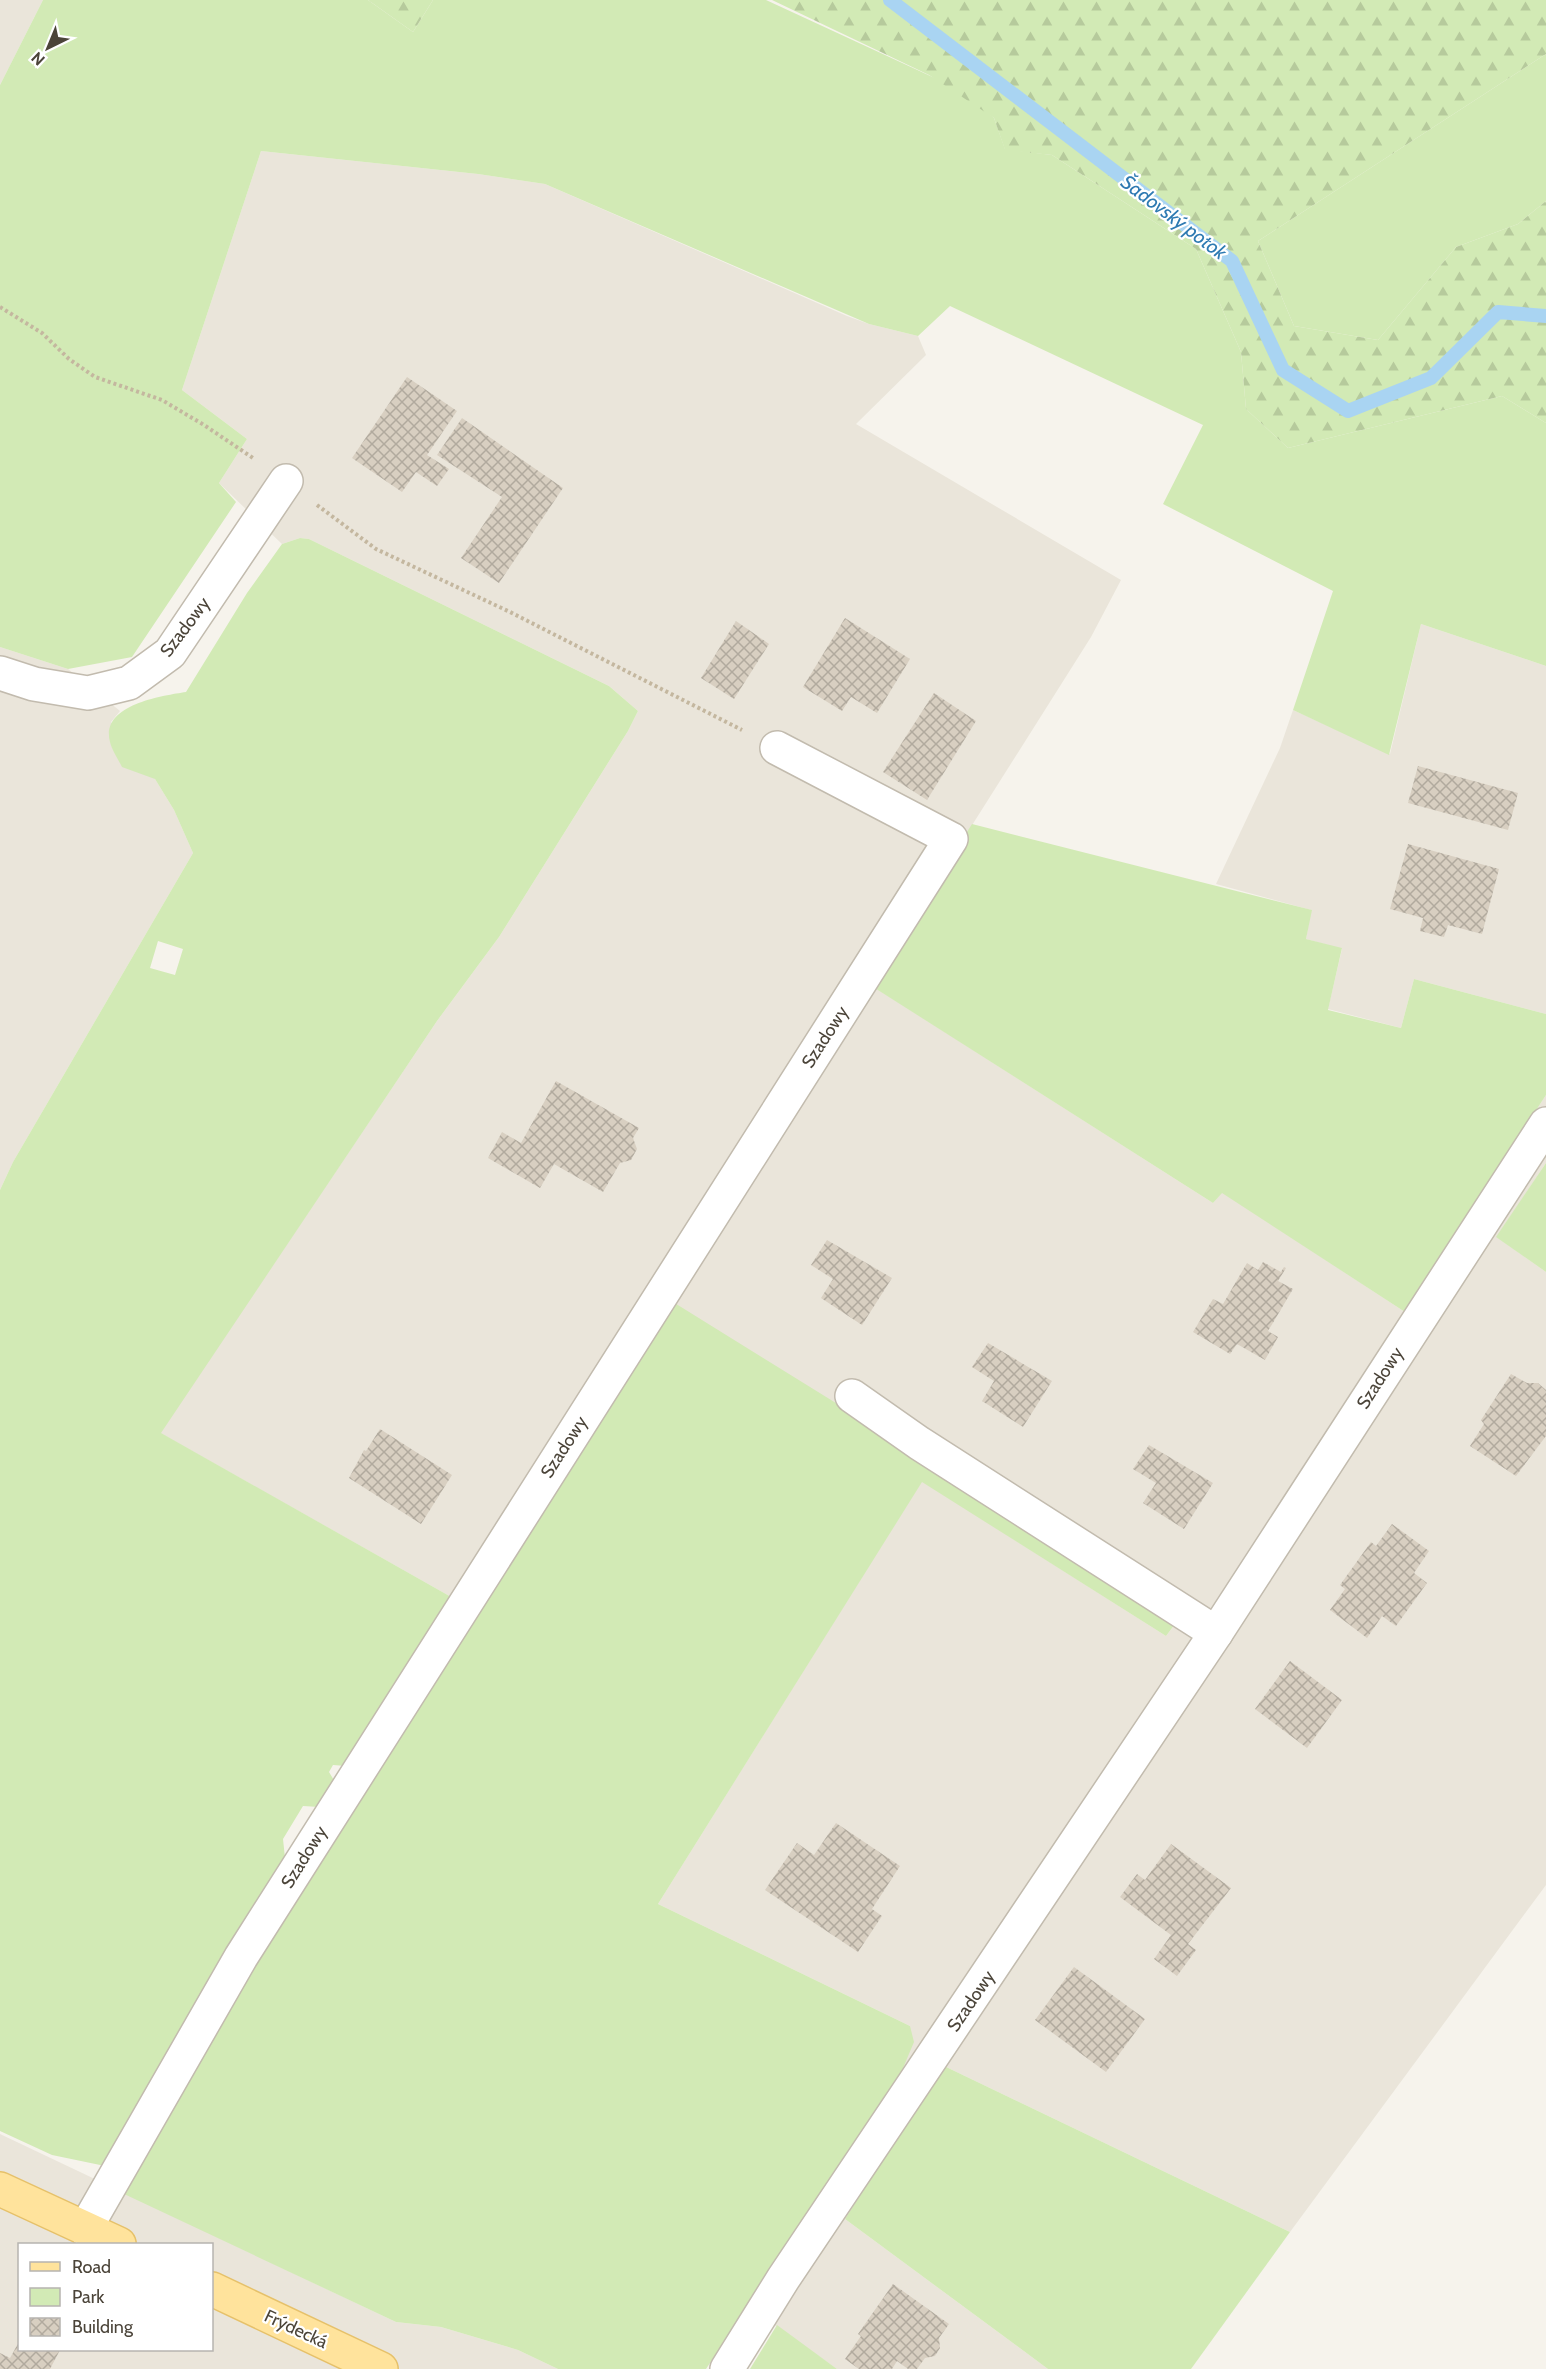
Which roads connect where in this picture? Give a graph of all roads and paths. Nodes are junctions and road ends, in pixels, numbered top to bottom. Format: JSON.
{"nodes":[{"id":1,"x":0,"y":307,"type":"edge"},
{"id":2,"x":286,"y":481,"type":"junction"},
{"id":3,"x":0,"y":673,"type":"edge"},
{"id":4,"x":777,"y":748,"type":"joint"},
{"id":5,"x":1546,"y":1124,"type":"edge"},
{"id":6,"x":852,"y":1396,"type":"dead end"},
{"id":7,"x":1216,"y":1633,"type":"junction"},
{"id":8,"x":0,"y":2189,"type":"edge"},
{"id":9,"x":85,"y":2229,"type":"junction"},
{"id":10,"x":117,"y":2243,"type":"edge"},
{"id":11,"x":213,"y":2289,"type":"edge"},
{"id":12,"x":381,"y":2369,"type":"edge"},
{"id":13,"x":727,"y":2369,"type":"edge"}],
"edges":[{"from":1,"to":2,"type":"path"},
{"from":2,"to":3,"type":"street","name":"Szadowy"},
{"from":2,"to":4,"type":"path"},
{"from":4,"to":9,"type":"street","name":"Szadowy"},
{"from":5,"to":7,"type":"street","name":"Szadowy"},
{"from":6,"to":7,"type":"street"},
{"from":7,"to":13,"type":"street","name":"Szadowy"},
{"from":8,"to":9,"type":"main road"},
{"from":9,"to":10,"type":"main road"},
{"from":11,"to":12,"type":"main road","name":"Frýdecká"}]}
